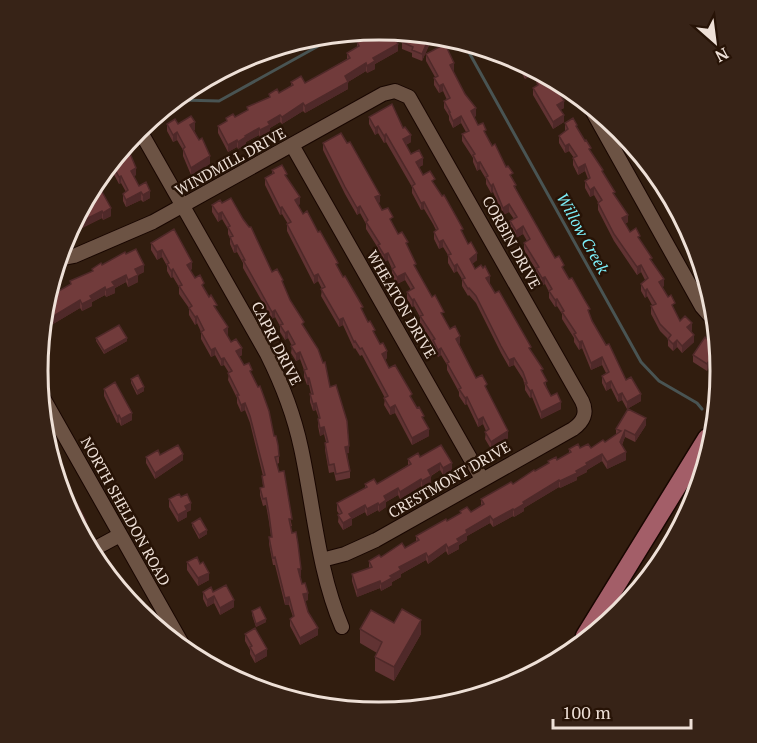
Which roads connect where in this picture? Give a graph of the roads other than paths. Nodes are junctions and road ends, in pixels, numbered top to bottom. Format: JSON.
{"nodes":[{"id":1,"x":400,"y":92,"type":"joint"},
{"id":2,"x":601,"y":127,"type":"edge"},
{"id":3,"x":144,"y":137,"type":"edge"},
{"id":4,"x":292,"y":145,"type":"junction"},
{"id":5,"x":183,"y":206,"type":"junction"},
{"id":6,"x":74,"y":256,"type":"junction"},
{"id":7,"x":68,"y":257,"type":"edge"},
{"id":8,"x":65,"y":264,"type":"edge"},
{"id":9,"x":703,"y":308,"type":"edge"},
{"id":10,"x":49,"y":409,"type":"edge"},
{"id":11,"x":584,"y":415,"type":"joint"},
{"id":12,"x":700,"y":450,"type":"edge"},
{"id":13,"x":482,"y":479,"type":"junction"},
{"id":14,"x":120,"y":535,"type":"junction"},
{"id":15,"x":98,"y":547,"type":"edge"},
{"id":16,"x":322,"y":560,"type":"junction"},
{"id":17,"x":593,"y":624,"type":"edge"},
{"id":18,"x":342,"y":627,"type":"dead end"},
{"id":19,"x":176,"y":633,"type":"edge"}],
"edges":[{"from":1,"to":4,"type":"street","name":"WINDMILL DRIVE"},
{"from":1,"to":11,"type":"street","name":"CORBIN DRIVE"},
{"from":2,"to":9,"type":"street"},
{"from":3,"to":5,"type":"street","name":"CAPRI DRIVE"},
{"from":4,"to":5,"type":"street","name":"WINDMILL DRIVE"},
{"from":4,"to":13,"type":"street","name":"WHEATON DRIVE"},
{"from":5,"to":6,"type":"street","name":"WINDMILL DRIVE"},
{"from":5,"to":16,"type":"street","name":"CAPRI DRIVE"},
{"from":6,"to":7,"type":"street","name":"WINDMILL DRIVE"},
{"from":6,"to":8,"type":"street","name":"WINDMILL DRIVE"},
{"from":10,"to":14,"type":"street","name":"NORTH SHELDON ROAD"},
{"from":11,"to":13,"type":"street","name":"CRESTMONT DRIVE"},
{"from":12,"to":17,"type":"main road"},
{"from":13,"to":16,"type":"street","name":"CRESTMONT DRIVE"},
{"from":14,"to":15,"type":"street"},
{"from":14,"to":19,"type":"street","name":"NORTH SHELDON ROAD"},
{"from":16,"to":18,"type":"street","name":"CAPRI DRIVE"}]}
